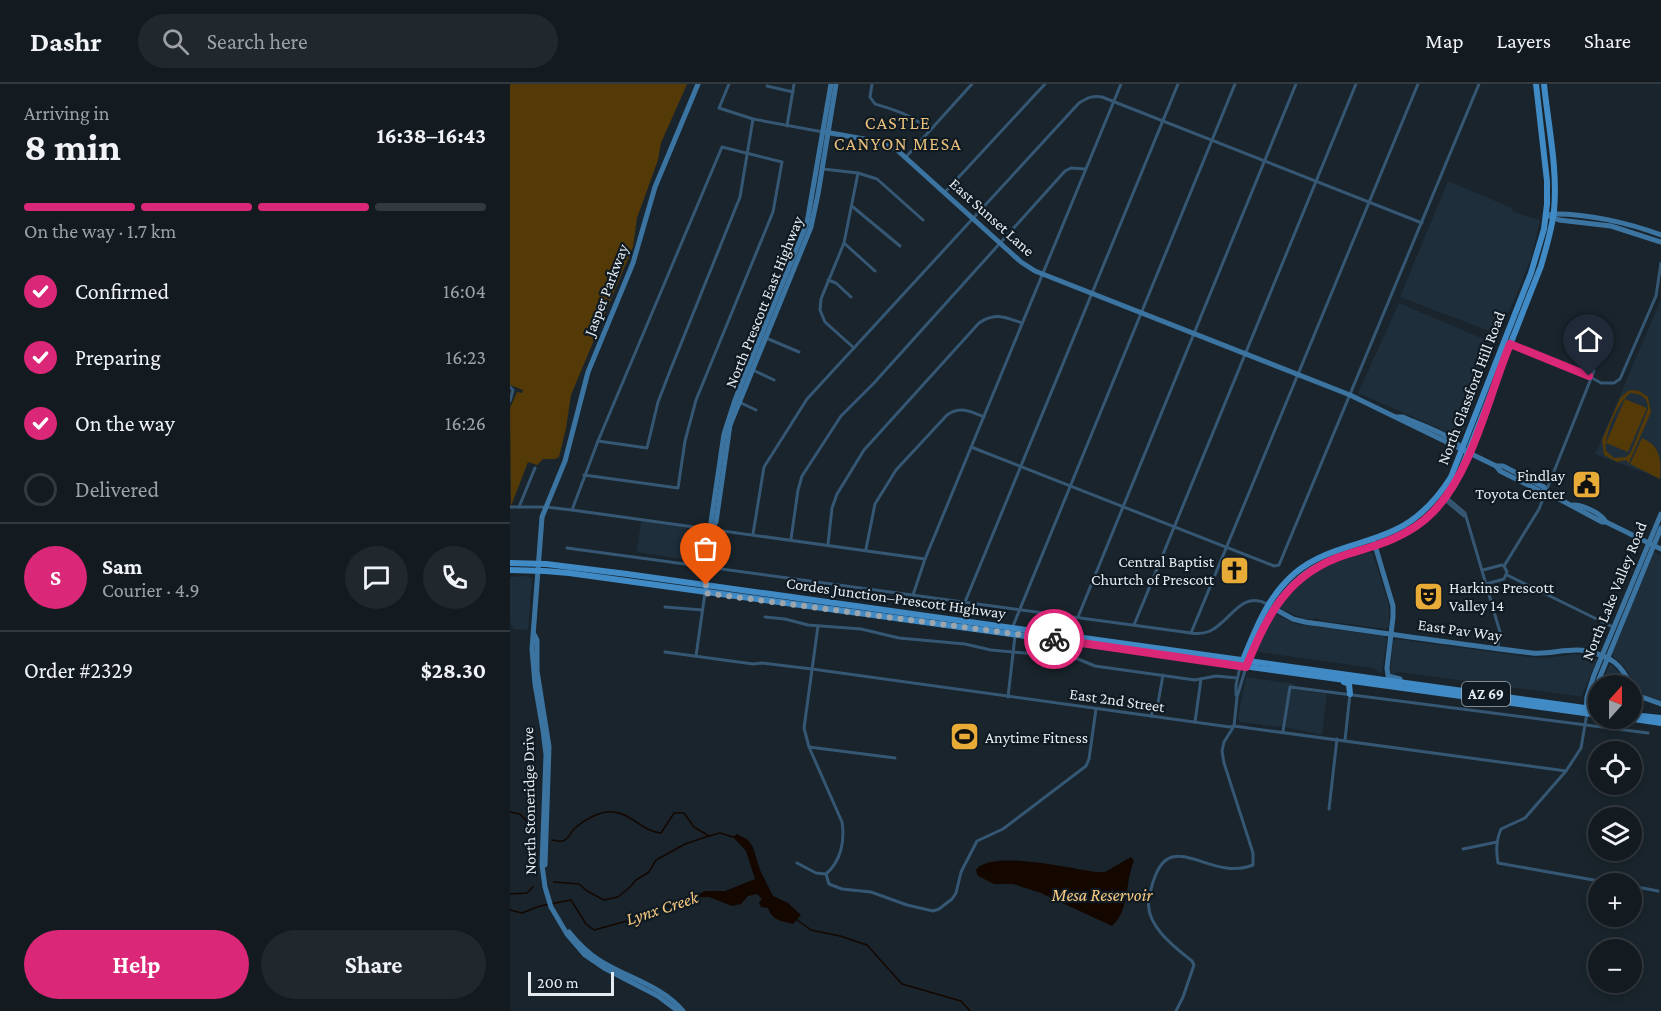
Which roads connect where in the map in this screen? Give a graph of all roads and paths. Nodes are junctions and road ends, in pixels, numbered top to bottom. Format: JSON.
{"nodes":[{"id":1,"x":698,"y":84,"type":"edge"},
{"id":2,"x":729,"y":84,"type":"edge"},
{"id":3,"x":794,"y":84,"type":"edge"},
{"id":4,"x":834,"y":84,"type":"edge"},
{"id":5,"x":872,"y":84,"type":"edge"},
{"id":6,"x":972,"y":84,"type":"edge"},
{"id":7,"x":1045,"y":84,"type":"edge"},
{"id":8,"x":1121,"y":84,"type":"edge"},
{"id":9,"x":1178,"y":84,"type":"edge"},
{"id":10,"x":1235,"y":84,"type":"edge"},
{"id":11,"x":1296,"y":84,"type":"edge"},
{"id":12,"x":1356,"y":84,"type":"edge"},
{"id":13,"x":1418,"y":84,"type":"edge"},
{"id":14,"x":1479,"y":84,"type":"edge"},
{"id":15,"x":1536,"y":84,"type":"edge"},
{"id":16,"x":1544,"y":84,"type":"edge"},
{"id":17,"x":767,"y":86,"type":"dead end"},
{"id":18,"x":793,"y":92,"type":"junction"},
{"id":19,"x":1113,"y":101,"type":"junction"},
{"id":20,"x":753,"y":119,"type":"junction"},
{"id":21,"x":1163,"y":121,"type":"junction"},
{"id":22,"x":788,"y":126,"type":"junction"},
{"id":23,"x":929,"y":130,"type":"junction"},
{"id":24,"x":825,"y":132,"type":"junction"},
{"id":25,"x":1212,"y":140,"type":"junction"},
{"id":26,"x":747,"y":154,"type":"junction"},
{"id":27,"x":906,"y":157,"type":"junction"},
{"id":28,"x":1264,"y":161,"type":"junction"},
{"id":29,"x":820,"y":169,"type":"junction"},
{"id":30,"x":1085,"y":169,"type":"junction"},
{"id":31,"x":858,"y":173,"type":"junction"},
{"id":32,"x":1316,"y":182,"type":"junction"},
{"id":33,"x":945,"y":192,"type":"junction"},
{"id":34,"x":1369,"y":203,"type":"junction"},
{"id":35,"x":853,"y":207,"type":"junction"},
{"id":36,"x":1551,"y":215,"type":"junction"},
{"id":37,"x":973,"y":218,"type":"junction"},
{"id":38,"x":923,"y":220,"type":"dead end"},
{"id":39,"x":1422,"y":223,"type":"junction"},
{"id":40,"x":1612,"y":224,"type":"junction"},
{"id":41,"x":1661,"y":235,"type":"edge"},
{"id":42,"x":1661,"y":242,"type":"edge"},
{"id":43,"x":844,"y":243,"type":"junction"},
{"id":44,"x":1001,"y":243,"type":"junction"},
{"id":45,"x":900,"y":246,"type":"dead end"},
{"id":46,"x":1661,"y":263,"type":"edge"},
{"id":47,"x":875,"y":271,"type":"dead end"},
{"id":48,"x":1042,"y":274,"type":"junction"},
{"id":49,"x":828,"y":280,"type":"junction"},
{"id":50,"x":1092,"y":294,"type":"junction"},
{"id":51,"x":851,"y":297,"type":"dead end"},
{"id":52,"x":1142,"y":313,"type":"junction"},
{"id":53,"x":1022,"y":324,"type":"junction"},
{"id":54,"x":1194,"y":333,"type":"junction"},
{"id":55,"x":764,"y":337,"type":"junction"},
{"id":56,"x":1507,"y":343,"type":"junction"},
{"id":57,"x":854,"y":348,"type":"junction"},
{"id":58,"x":799,"y":352,"type":"dead end"},
{"id":59,"x":1246,"y":354,"type":"junction"},
{"id":60,"x":750,"y":369,"type":"junction"},
{"id":61,"x":1594,"y":371,"type":"dead end"},
{"id":62,"x":1298,"y":374,"type":"junction"},
{"id":63,"x":1591,"y":378,"type":"junction"},
{"id":64,"x":774,"y":380,"type":"dead end"},
{"id":65,"x":511,"y":389,"type":"edge"},
{"id":66,"x":1350,"y":395,"type":"junction"},
{"id":67,"x":510,"y":401,"type":"edge"},
{"id":68,"x":737,"y":401,"type":"junction"},
{"id":69,"x":756,"y":410,"type":"dead end"},
{"id":70,"x":984,"y":417,"type":"junction"},
{"id":71,"x":598,"y":441,"type":"junction"},
{"id":72,"x":971,"y":447,"type":"junction"},
{"id":73,"x":1466,"y":450,"type":"junction"},
{"id":74,"x":1020,"y":467,"type":"junction"},
{"id":75,"x":535,"y":468,"type":"dead end"},
{"id":76,"x":584,"y":475,"type":"junction"},
{"id":77,"x":1070,"y":486,"type":"junction"},
{"id":78,"x":1546,"y":492,"type":"junction"},
{"id":79,"x":1445,"y":498,"type":"junction"},
{"id":80,"x":1122,"y":506,"type":"junction"},
{"id":81,"x":510,"y":507,"type":"edge"},
{"id":82,"x":519,"y":507,"type":"junction"},
{"id":83,"x":546,"y":507,"type":"junction"},
{"id":84,"x":572,"y":510,"type":"junction"},
{"id":85,"x":1661,"y":513,"type":"edge"},
{"id":86,"x":1174,"y":527,"type":"junction"},
{"id":87,"x":712,"y":528,"type":"junction"},
{"id":88,"x":1661,"y":528,"type":"edge"},
{"id":89,"x":753,"y":534,"type":"junction"},
{"id":90,"x":791,"y":539,"type":"junction"},
{"id":91,"x":1374,"y":542,"type":"junction"},
{"id":92,"x":828,"y":544,"type":"junction"},
{"id":93,"x":1650,"y":544,"type":"junction"},
{"id":94,"x":1227,"y":547,"type":"junction"},
{"id":95,"x":567,"y":548,"type":"dead end"},
{"id":96,"x":866,"y":549,"type":"junction"},
{"id":97,"x":1661,"y":549,"type":"edge"},
{"id":98,"x":925,"y":559,"type":"junction"},
{"id":99,"x":510,"y":563,"type":"edge"},
{"id":100,"x":1504,"y":566,"type":"junction"},
{"id":101,"x":539,"y":567,"type":"junction"},
{"id":102,"x":708,"y":567,"type":"junction"},
{"id":103,"x":510,"y":570,"type":"edge"},
{"id":104,"x":1482,"y":570,"type":"junction"},
{"id":105,"x":1507,"y":575,"type":"junction"},
{"id":106,"x":1486,"y":584,"type":"junction"},
{"id":107,"x":706,"y":585,"type":"junction"},
{"id":108,"x":705,"y":593,"type":"junction"},
{"id":109,"x":913,"y":595,"type":"junction"},
{"id":110,"x":965,"y":602,"type":"junction"},
{"id":111,"x":665,"y":606,"type":"dead end"},
{"id":112,"x":1271,"y":606,"type":"junction"},
{"id":113,"x":1021,"y":609,"type":"junction"},
{"id":114,"x":702,"y":610,"type":"junction"},
{"id":115,"x":1019,"y":615,"type":"junction"},
{"id":116,"x":765,"y":616,"type":"dead end"},
{"id":117,"x":1078,"y":617,"type":"junction"},
{"id":118,"x":1134,"y":625,"type":"junction"},
{"id":119,"x":818,"y":627,"type":"junction"},
{"id":120,"x":1614,"y":627,"type":"junction"},
{"id":121,"x":1015,"y":630,"type":"junction"},
{"id":122,"x":1191,"y":633,"type":"junction"},
{"id":123,"x":1392,"y":634,"type":"junction"},
{"id":124,"x":1026,"y":635,"type":"junction"},
{"id":125,"x":1498,"y":648,"type":"junction"},
{"id":126,"x":1014,"y":651,"type":"junction"},
{"id":127,"x":665,"y":652,"type":"dead end"},
{"id":128,"x":696,"y":656,"type":"junction"},
{"id":129,"x":1605,"y":657,"type":"junction"},
{"id":130,"x":1245,"y":663,"type":"junction"},
{"id":131,"x":1387,"y":668,"type":"junction"},
{"id":132,"x":812,"y":669,"type":"junction"},
{"id":133,"x":1302,"y":674,"type":"junction"},
{"id":134,"x":1350,"y":674,"type":"junction"},
{"id":135,"x":1163,"y":675,"type":"junction"},
{"id":136,"x":1596,"y":675,"type":"edge"},
{"id":137,"x":1626,"y":675,"type":"edge"},
{"id":138,"x":1237,"y":678,"type":"junction"},
{"id":139,"x":1201,"y":679,"type":"junction"},
{"id":140,"x":1446,"y":689,"type":"junction"},
{"id":141,"x":1350,"y":694,"type":"junction"},
{"id":142,"x":1008,"y":697,"type":"junction"},
{"id":143,"x":1237,"y":697,"type":"junction"},
{"id":144,"x":1642,"y":697,"type":"edge"},
{"id":145,"x":1661,"y":704,"type":"edge"},
{"id":146,"x":1096,"y":709,"type":"junction"},
{"id":147,"x":1588,"y":710,"type":"junction"},
{"id":148,"x":1642,"y":715,"type":"edge"},
{"id":149,"x":1151,"y":716,"type":"junction"},
{"id":150,"x":1661,"y":718,"type":"edge"},
{"id":151,"x":1642,"y":720,"type":"edge"},
{"id":152,"x":1195,"y":722,"type":"junction"},
{"id":153,"x":1661,"y":723,"type":"edge"},
{"id":154,"x":1234,"y":726,"type":"junction"},
{"id":155,"x":1585,"y":726,"type":"junction"},
{"id":156,"x":1283,"y":731,"type":"junction"},
{"id":157,"x":1648,"y":733,"type":"dead end"},
{"id":158,"x":1337,"y":739,"type":"junction"},
{"id":159,"x":1345,"y":740,"type":"junction"},
{"id":160,"x":809,"y":747,"type":"junction"},
{"id":161,"x":895,"y":758,"type":"dead end"},
{"id":162,"x":1566,"y":771,"type":"junction"},
{"id":163,"x":1329,"y":809,"type":"dead end"},
{"id":164,"x":1497,"y":842,"type":"junction"},
{"id":165,"x":1463,"y":849,"type":"dead end"},
{"id":166,"x":797,"y":863,"type":"dead end"},
{"id":167,"x":826,"y":874,"type":"junction"},
{"id":168,"x":1588,"y":879,"type":"edge"},
{"id":169,"x":1642,"y":888,"type":"edge"},
{"id":170,"x":1658,"y":891,"type":"dead end"},
{"id":171,"x":555,"y":912,"type":"junction"},
{"id":172,"x":678,"y":1011,"type":"edge"},
{"id":173,"x":683,"y":1011,"type":"edge"},
{"id":174,"x":1176,"y":1011,"type":"edge"}],
"edges":[{"from":1,"to":83,"type":"street","name":"Jasper Parkway"},
{"from":2,"to":20,"type":"street","name":"East Sunset Lane"},
{"from":3,"to":18,"type":"street"},
{"from":4,"to":24,"type":"street","name":"North Prescott East Highway"},
{"from":5,"to":23,"type":"street"},
{"from":6,"to":23,"type":"street"},
{"from":7,"to":33,"type":"street"},
{"from":8,"to":19,"type":"street"},
{"from":9,"to":21,"type":"street"},
{"from":10,"to":25,"type":"street"},
{"from":11,"to":28,"type":"street"},
{"from":12,"to":32,"type":"street"},
{"from":13,"to":34,"type":"street"},
{"from":14,"to":39,"type":"street"},
{"from":15,"to":36,"type":"main road","name":"North Glassford Hill Road"},
{"from":16,"to":36,"type":"main road","name":"North Glassford Hill Road"},
{"from":17,"to":18,"type":"street"},
{"from":18,"to":22,"type":"street"},
{"from":19,"to":21,"type":"street"},
{"from":19,"to":30,"type":"street"},
{"from":19,"to":37,"type":"street"},
{"from":20,"to":22,"type":"street","name":"East Sunset Lane"},
{"from":20,"to":26,"type":"street"},
{"from":21,"to":25,"type":"street"},
{"from":21,"to":50,"type":"street"},
{"from":22,"to":24,"type":"street","name":"East Sunset Lane"},
{"from":23,"to":27,"type":"street"},
{"from":24,"to":27,"type":"street","name":"East Sunset Lane"},
{"from":24,"to":29,"type":"street","name":"North Prescott East Highway"},
{"from":25,"to":28,"type":"street"},
{"from":25,"to":52,"type":"street"},
{"from":26,"to":71,"type":"street"},
{"from":26,"to":71,"type":"street"},
{"from":26,"to":76,"type":"street"},
{"from":27,"to":33,"type":"street","name":"East Sunset Lane"},
{"from":28,"to":32,"type":"street"},
{"from":28,"to":54,"type":"street"},
{"from":29,"to":31,"type":"street"},
{"from":29,"to":55,"type":"street","name":"North Prescott East Highway"},
{"from":30,"to":44,"type":"street"},
{"from":30,"to":48,"type":"street"},
{"from":31,"to":35,"type":"street"},
{"from":31,"to":38,"type":"street"},
{"from":32,"to":34,"type":"street"},
{"from":32,"to":59,"type":"street"},
{"from":33,"to":37,"type":"street","name":"East Sunset Lane"},
{"from":34,"to":39,"type":"street"},
{"from":34,"to":62,"type":"street"},
{"from":35,"to":43,"type":"street"},
{"from":35,"to":45,"type":"street"},
{"from":36,"to":40,"type":"street"},
{"from":36,"to":56,"type":"main road","name":"North Glassford Hill Road"},
{"from":37,"to":44,"type":"street","name":"East Sunset Lane"},
{"from":37,"to":57,"type":"street"},
{"from":39,"to":66,"type":"street"},
{"from":40,"to":41,"type":"street"},
{"from":40,"to":42,"type":"street"},
{"from":43,"to":47,"type":"street"},
{"from":43,"to":49,"type":"street"},
{"from":44,"to":48,"type":"street","name":"East Sunset Lane"},
{"from":44,"to":90,"type":"street"},
{"from":46,"to":63,"type":"street"},
{"from":48,"to":50,"type":"street","name":"East Sunset Lane"},
{"from":48,"to":53,"type":"street"},
{"from":49,"to":51,"type":"street"},
{"from":49,"to":57,"type":"street"},
{"from":50,"to":52,"type":"street","name":"East Sunset Lane"},
{"from":50,"to":74,"type":"street"},
{"from":52,"to":54,"type":"street","name":"East Sunset Lane"},
{"from":52,"to":77,"type":"street"},
{"from":53,"to":70,"type":"street"},
{"from":53,"to":92,"type":"street"},
{"from":54,"to":59,"type":"street","name":"East Sunset Lane"},
{"from":54,"to":80,"type":"street"},
{"from":55,"to":58,"type":"street"},
{"from":55,"to":60,"type":"street","name":"North Prescott East Highway"},
{"from":56,"to":63,"type":"street"},
{"from":56,"to":73,"type":"main road","name":"North Glassford Hill Road"},
{"from":57,"to":89,"type":"street"},
{"from":59,"to":62,"type":"street","name":"East Sunset Lane"},
{"from":59,"to":86,"type":"street"},
{"from":60,"to":64,"type":"street"},
{"from":60,"to":68,"type":"street","name":"North Prescott East Highway"},
{"from":61,"to":63,"type":"street"},
{"from":62,"to":66,"type":"street","name":"East Sunset Lane"},
{"from":62,"to":94,"type":"street"},
{"from":63,"to":78,"type":"street"},
{"from":65,"to":67,"type":"street"},
{"from":66,"to":73,"type":"street","name":"East Sunset Lane"},
{"from":66,"to":94,"type":"street"},
{"from":68,"to":69,"type":"street"},
{"from":68,"to":87,"type":"street","name":"North Prescott East Highway"},
{"from":70,"to":72,"type":"street"},
{"from":70,"to":96,"type":"street"},
{"from":71,"to":76,"type":"street"},
{"from":72,"to":74,"type":"street"},
{"from":72,"to":98,"type":"street"},
{"from":73,"to":78,"type":"street","name":"East Sunset Lane"},
{"from":73,"to":79,"type":"main road","name":"North Glassford Hill Road"},
{"from":73,"to":91,"type":"main road","name":"North Glassford Hill Road"},
{"from":74,"to":77,"type":"street"},
{"from":74,"to":110,"type":"street"},
{"from":75,"to":82,"type":"street"},
{"from":76,"to":84,"type":"street"},
{"from":77,"to":80,"type":"street"},
{"from":77,"to":113,"type":"street"},
{"from":78,"to":93,"type":"street","name":"East Sunset Lane"},
{"from":78,"to":100,"type":"street"},
{"from":79,"to":91,"type":"main road","name":"North Glassford Hill Road"},
{"from":79,"to":104,"type":"street"},
{"from":80,"to":86,"type":"street"},
{"from":80,"to":117,"type":"street"},
{"from":81,"to":82,"type":"street"},
{"from":82,"to":83,"type":"street"},
{"from":83,"to":84,"type":"street"},
{"from":83,"to":101,"type":"street","name":"North Stoneridge Drive"},
{"from":84,"to":87,"type":"street"},
{"from":85,"to":93,"type":"street","name":"North Lake Valley Road"},
{"from":86,"to":94,"type":"street"},
{"from":86,"to":118,"type":"street"},
{"from":87,"to":89,"type":"street"},
{"from":87,"to":102,"type":"street","name":"North Prescott East Highway"},
{"from":88,"to":93,"type":"street","name":"North Lake Valley Road"},
{"from":89,"to":90,"type":"street"},
{"from":90,"to":92,"type":"street"},
{"from":91,"to":112,"type":"main road","name":"North Glassford Hill Road"},
{"from":91,"to":112,"type":"main road","name":"North Glassford Hill Road"},
{"from":91,"to":123,"type":"street"},
{"from":92,"to":96,"type":"street"},
{"from":93,"to":97,"type":"street","name":"East Sunset Lane"},
{"from":93,"to":120,"type":"street","name":"North Lake Valley Road"},
{"from":93,"to":129,"type":"street","name":"North Lake Valley Road"},
{"from":94,"to":122,"type":"street"},
{"from":95,"to":102,"type":"street"},
{"from":96,"to":98,"type":"street"},
{"from":98,"to":109,"type":"street"},
{"from":99,"to":101,"type":"main road","name":"Cordes Junction–Prescott Highway","number":"AZ 69"},
{"from":100,"to":104,"type":"street"},
{"from":100,"to":105,"type":"street"},
{"from":101,"to":103,"type":"main road","name":"Cordes Junction–Prescott Highway","number":"AZ 69"},
{"from":101,"to":107,"type":"main road","name":"Cordes Junction–Prescott Highway","number":"AZ 69"},
{"from":101,"to":108,"type":"main road","name":"Cordes Junction–Prescott Highway","number":"AZ 69"},
{"from":101,"to":171,"type":"street","name":"North Stoneridge Drive"},
{"from":102,"to":107,"type":"street","name":"North Prescott East Highway"},
{"from":102,"to":109,"type":"street"},
{"from":104,"to":106,"type":"street"},
{"from":105,"to":106,"type":"street"},
{"from":105,"to":120,"type":"street"},
{"from":106,"to":125,"type":"street"},
{"from":107,"to":108,"type":"street","name":"North Prescott East Highway"},
{"from":107,"to":121,"type":"main road","name":"Cordes Junction–Prescott Highway","number":"AZ 69"},
{"from":108,"to":114,"type":"street","name":"North Prescott East Highway"},
{"from":108,"to":121,"type":"main road","name":"Cordes Junction–Prescott Highway","number":"AZ 69"},
{"from":109,"to":110,"type":"street"},
{"from":110,"to":113,"type":"street"},
{"from":111,"to":114,"type":"street"},
{"from":112,"to":122,"type":"street"},
{"from":112,"to":123,"type":"street","name":"East Pav Way"},
{"from":112,"to":130,"type":"main road"},
{"from":112,"to":130,"type":"main road"},
{"from":113,"to":115,"type":"street"},
{"from":113,"to":117,"type":"street"},
{"from":114,"to":128,"type":"street","name":"North Prescott East Highway"},
{"from":115,"to":121,"type":"street"},
{"from":115,"to":121,"type":"street"},
{"from":116,"to":119,"type":"street"},
{"from":117,"to":118,"type":"street"},
{"from":118,"to":122,"type":"street"},
{"from":119,"to":126,"type":"street"},
{"from":119,"to":132,"type":"street"},
{"from":120,"to":129,"type":"street","name":"North Lake Valley Road"},
{"from":121,"to":124,"type":"main road","name":"Cordes Junction–Prescott Highway","number":"AZ 69"},
{"from":121,"to":126,"type":"street"},
{"from":121,"to":130,"type":"main road","name":"Cordes Junction–Prescott Highway","number":"AZ 69"},
{"from":123,"to":125,"type":"street","name":"East Pav Way"},
{"from":123,"to":131,"type":"street"},
{"from":124,"to":126,"type":"street"},
{"from":124,"to":130,"type":"main road","name":"Cordes Junction–Prescott Highway","number":"AZ 69"},
{"from":125,"to":129,"type":"street","name":"East Pav Way"},
{"from":126,"to":135,"type":"street"},
{"from":126,"to":142,"type":"street"},
{"from":127,"to":128,"type":"street","name":"East 2nd Street"},
{"from":128,"to":132,"type":"street","name":"East 2nd Street"},
{"from":129,"to":136,"type":"street","name":"North Lake Valley Road"},
{"from":129,"to":137,"type":"street"},
{"from":130,"to":133,"type":"main road","name":"Cordes Junction–Prescott Highway","number":"AZ 69"},
{"from":130,"to":134,"type":"main road","name":"Cordes Junction–Prescott Highway","number":"AZ 69"},
{"from":130,"to":138,"type":"street"},
{"from":130,"to":143,"type":"street"},
{"from":131,"to":134,"type":"street"},
{"from":131,"to":140,"type":"street"},
{"from":132,"to":142,"type":"street","name":"East 2nd Street"},
{"from":132,"to":160,"type":"street"},
{"from":133,"to":141,"type":"main road"},
{"from":133,"to":147,"type":"main road","name":"Cordes Junction–Prescott Highway","number":"AZ 69"},
{"from":134,"to":140,"type":"main road","name":"Cordes Junction–Prescott Highway","number":"AZ 69"},
{"from":135,"to":139,"type":"street"},
{"from":135,"to":149,"type":"street"},
{"from":138,"to":139,"type":"street"},
{"from":138,"to":143,"type":"street"},
{"from":139,"to":152,"type":"street"},
{"from":140,"to":147,"type":"main road","name":"Cordes Junction–Prescott Highway","number":"AZ 69"},
{"from":141,"to":155,"type":"street"},
{"from":141,"to":156,"type":"street"},
{"from":141,"to":159,"type":"street"},
{"from":142,"to":146,"type":"street","name":"East 2nd Street"},
{"from":143,"to":154,"type":"street"},
{"from":144,"to":145,"type":"street"},
{"from":146,"to":149,"type":"street","name":"East 2nd Street"},
{"from":146,"to":167,"type":"street"},
{"from":147,"to":155,"type":"street","name":"North Lake Valley Road"},
{"from":148,"to":150,"type":"main road"},
{"from":149,"to":152,"type":"street","name":"East 2nd Street"},
{"from":151,"to":153,"type":"main road"},
{"from":152,"to":154,"type":"street","name":"East 2nd Street"},
{"from":154,"to":156,"type":"street","name":"East 2nd Street"},
{"from":154,"to":174,"type":"street"},
{"from":155,"to":157,"type":"street"},
{"from":155,"to":162,"type":"street","name":"North Lake Valley Road"},
{"from":156,"to":158,"type":"street","name":"East 2nd Street"},
{"from":158,"to":159,"type":"street","name":"East 2nd Street"},
{"from":158,"to":163,"type":"street"},
{"from":159,"to":162,"type":"street","name":"East 2nd Street"},
{"from":160,"to":161,"type":"street"},
{"from":160,"to":167,"type":"street"},
{"from":162,"to":164,"type":"street","name":"North Lake Valley Road"},
{"from":164,"to":165,"type":"street"},
{"from":164,"to":168,"type":"street"},
{"from":166,"to":167,"type":"street"},
{"from":169,"to":170,"type":"street"},
{"from":171,"to":172,"type":"street","name":"North Stoneridge Drive"},
{"from":171,"to":173,"type":"street","name":"North Stoneridge Drive"}]}
